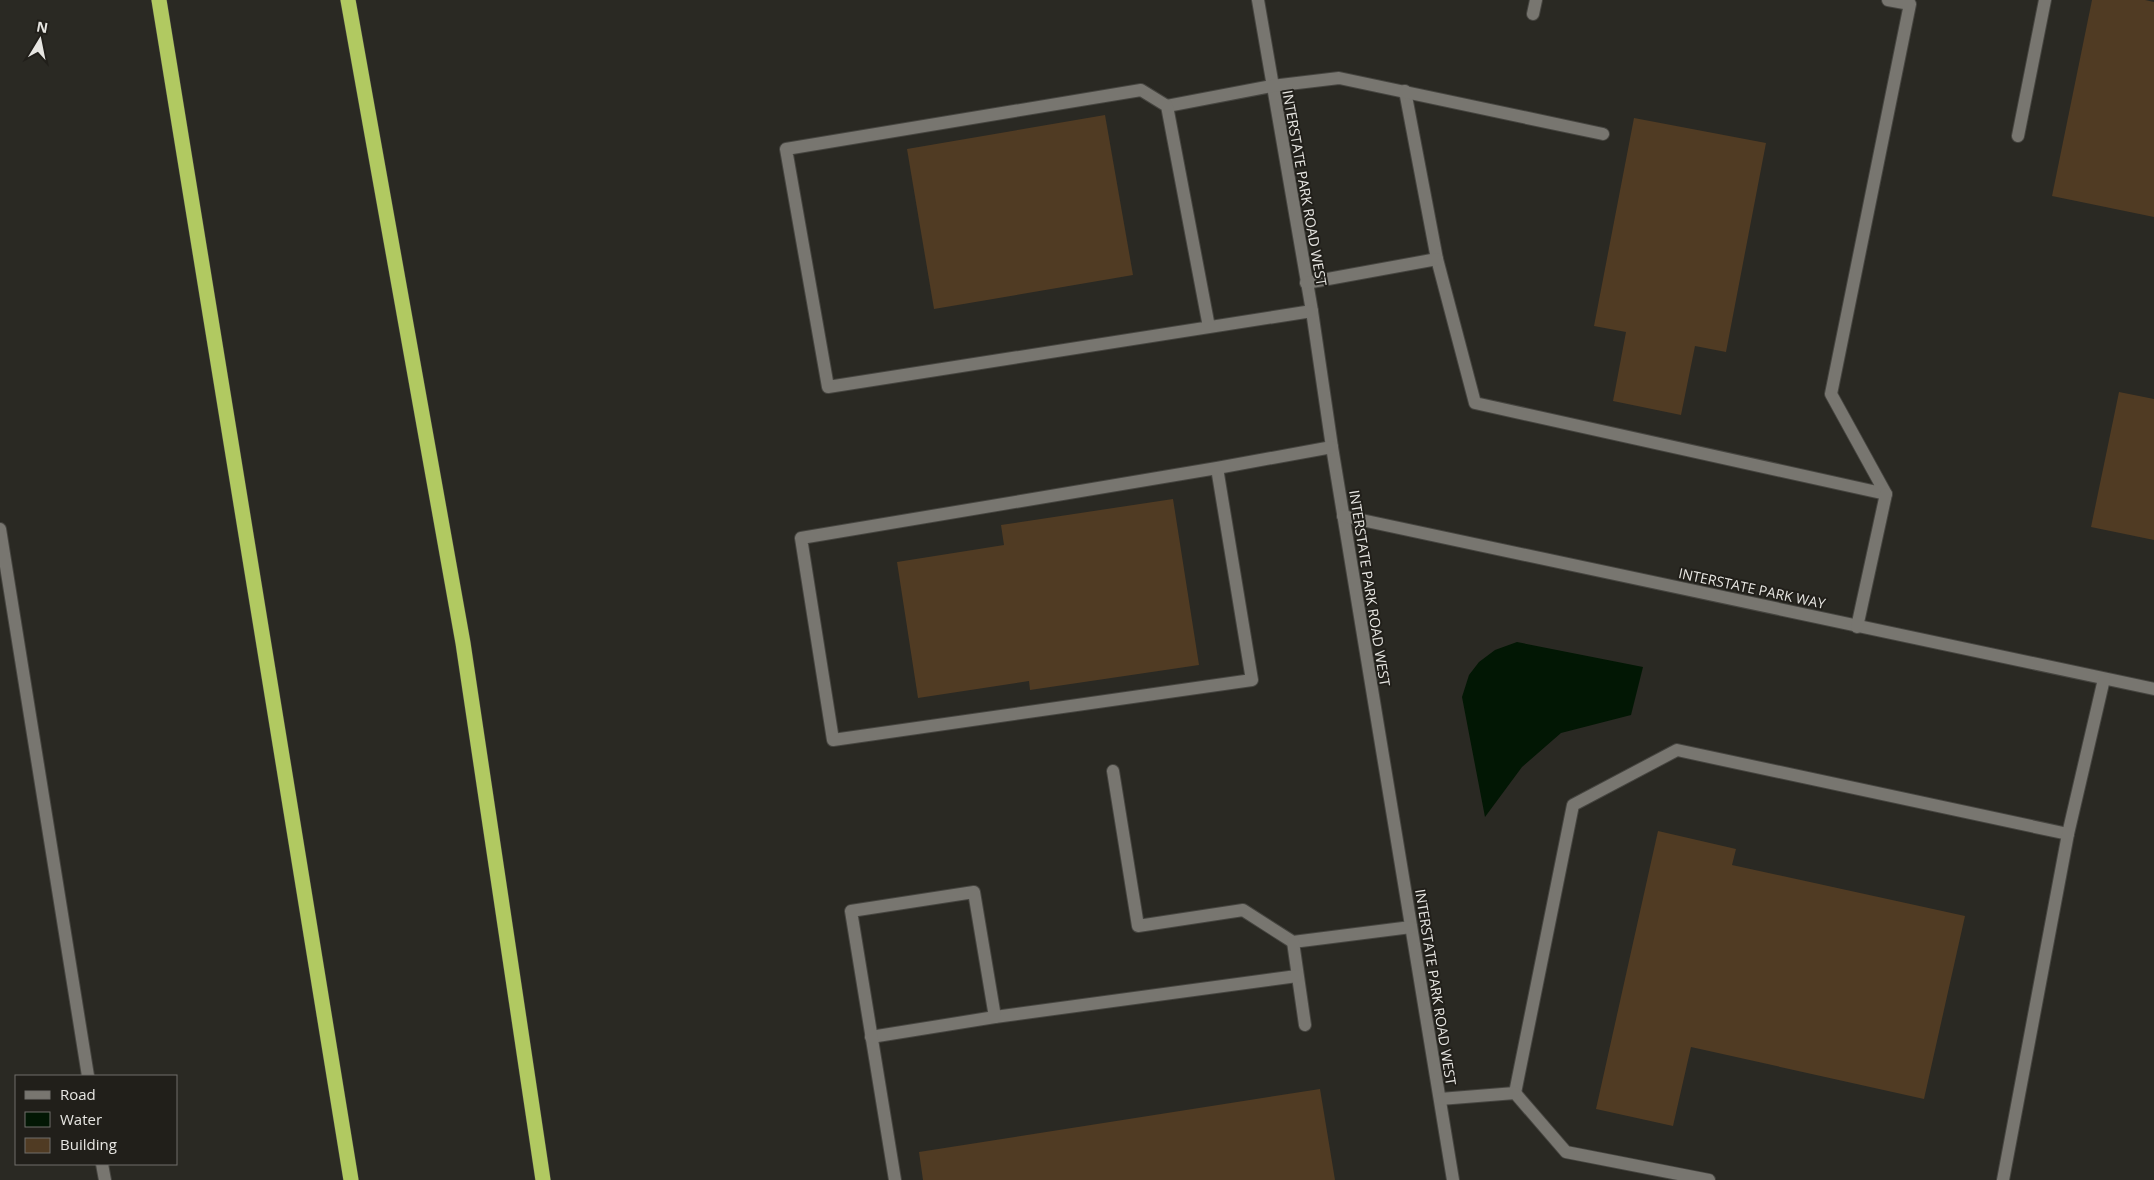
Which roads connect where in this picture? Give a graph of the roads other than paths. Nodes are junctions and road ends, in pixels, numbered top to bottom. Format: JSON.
{"nodes":[{"id":1,"x":159,"y":0,"type":"edge"},
{"id":2,"x":348,"y":0,"type":"edge"},
{"id":3,"x":1258,"y":0,"type":"edge"},
{"id":4,"x":1536,"y":0,"type":"edge"},
{"id":5,"x":1888,"y":0,"type":"edge"},
{"id":6,"x":2045,"y":0,"type":"edge"},
{"id":7,"x":1533,"y":14,"type":"dead end"},
{"id":8,"x":1272,"y":86,"type":"junction"},
{"id":9,"x":1405,"y":91,"type":"junction"},
{"id":10,"x":1167,"y":106,"type":"junction"},
{"id":11,"x":1603,"y":134,"type":"dead end"},
{"id":12,"x":2018,"y":136,"type":"dead end"},
{"id":13,"x":1437,"y":259,"type":"junction"},
{"id":14,"x":1306,"y":283,"type":"junction"},
{"id":15,"x":1312,"y":311,"type":"junction"},
{"id":16,"x":1209,"y":328,"type":"junction"},
{"id":17,"x":1332,"y":447,"type":"junction"},
{"id":18,"x":1217,"y":468,"type":"junction"},
{"id":19,"x":1886,"y":494,"type":"junction"},
{"id":20,"x":1343,"y":516,"type":"junction"},
{"id":21,"x":0,"y":529,"type":"edge"},
{"id":22,"x":1857,"y":627,"type":"junction"},
{"id":23,"x":2104,"y":679,"type":"junction"},
{"id":24,"x":2154,"y":689,"type":"edge"},
{"id":25,"x":1113,"y":771,"type":"dead end"},
{"id":26,"x":2068,"y":834,"type":"junction"},
{"id":27,"x":1411,"y":927,"type":"junction"},
{"id":28,"x":1293,"y":942,"type":"junction"},
{"id":29,"x":1298,"y":976,"type":"junction"},
{"id":30,"x":995,"y":1018,"type":"junction"},
{"id":31,"x":1305,"y":1025,"type":"dead end"},
{"id":32,"x":872,"y":1037,"type":"junction"},
{"id":33,"x":88,"y":1075,"type":"edge"},
{"id":34,"x":1515,"y":1093,"type":"junction"},
{"id":35,"x":1440,"y":1099,"type":"junction"},
{"id":36,"x":102,"y":1165,"type":"edge"},
{"id":37,"x":104,"y":1180,"type":"edge"},
{"id":38,"x":351,"y":1180,"type":"edge"},
{"id":39,"x":543,"y":1180,"type":"edge"},
{"id":40,"x":895,"y":1180,"type":"edge"},
{"id":41,"x":1453,"y":1180,"type":"edge"},
{"id":42,"x":1709,"y":1180,"type":"edge"},
{"id":43,"x":2003,"y":1180,"type":"edge"}],
"edges":[{"from":1,"to":38,"type":"highway"},
{"from":2,"to":39,"type":"highway"},
{"from":3,"to":8,"type":"street","name":"INTERSTATE PARK ROAD WEST"},
{"from":4,"to":7,"type":"street"},
{"from":5,"to":19,"type":"street"},
{"from":6,"to":12,"type":"street"},
{"from":8,"to":9,"type":"street"},
{"from":8,"to":10,"type":"street"},
{"from":8,"to":14,"type":"street","name":"INTERSTATE PARK ROAD WEST"},
{"from":9,"to":11,"type":"street"},
{"from":9,"to":13,"type":"street"},
{"from":10,"to":16,"type":"street"},
{"from":10,"to":16,"type":"street"},
{"from":13,"to":14,"type":"street"},
{"from":13,"to":19,"type":"street"},
{"from":14,"to":15,"type":"street","name":"INTERSTATE PARK ROAD WEST"},
{"from":15,"to":16,"type":"street"},
{"from":15,"to":17,"type":"street","name":"INTERSTATE PARK ROAD WEST"},
{"from":17,"to":18,"type":"street"},
{"from":17,"to":20,"type":"street","name":"INTERSTATE PARK ROAD WEST"},
{"from":18,"to":18,"type":"street"},
{"from":19,"to":22,"type":"street"},
{"from":20,"to":22,"type":"street","name":"INTERSTATE PARK WAY"},
{"from":20,"to":27,"type":"street","name":"INTERSTATE PARK ROAD WEST"},
{"from":21,"to":33,"type":"street"},
{"from":22,"to":23,"type":"street","name":"INTERSTATE PARK WAY"},
{"from":23,"to":24,"type":"street","name":"INTERSTATE PARK WAY"},
{"from":23,"to":26,"type":"street"},
{"from":25,"to":28,"type":"street"},
{"from":26,"to":34,"type":"street"},
{"from":26,"to":43,"type":"street"},
{"from":27,"to":28,"type":"street"},
{"from":27,"to":35,"type":"street","name":"INTERSTATE PARK ROAD WEST"},
{"from":28,"to":29,"type":"street"},
{"from":29,"to":30,"type":"street"},
{"from":29,"to":31,"type":"street"},
{"from":30,"to":32,"type":"street"},
{"from":30,"to":32,"type":"street"},
{"from":32,"to":40,"type":"street"},
{"from":34,"to":35,"type":"street"},
{"from":34,"to":42,"type":"street"},
{"from":35,"to":41,"type":"street","name":"INTERSTATE PARK ROAD WEST"},
{"from":36,"to":37,"type":"street"}]}
